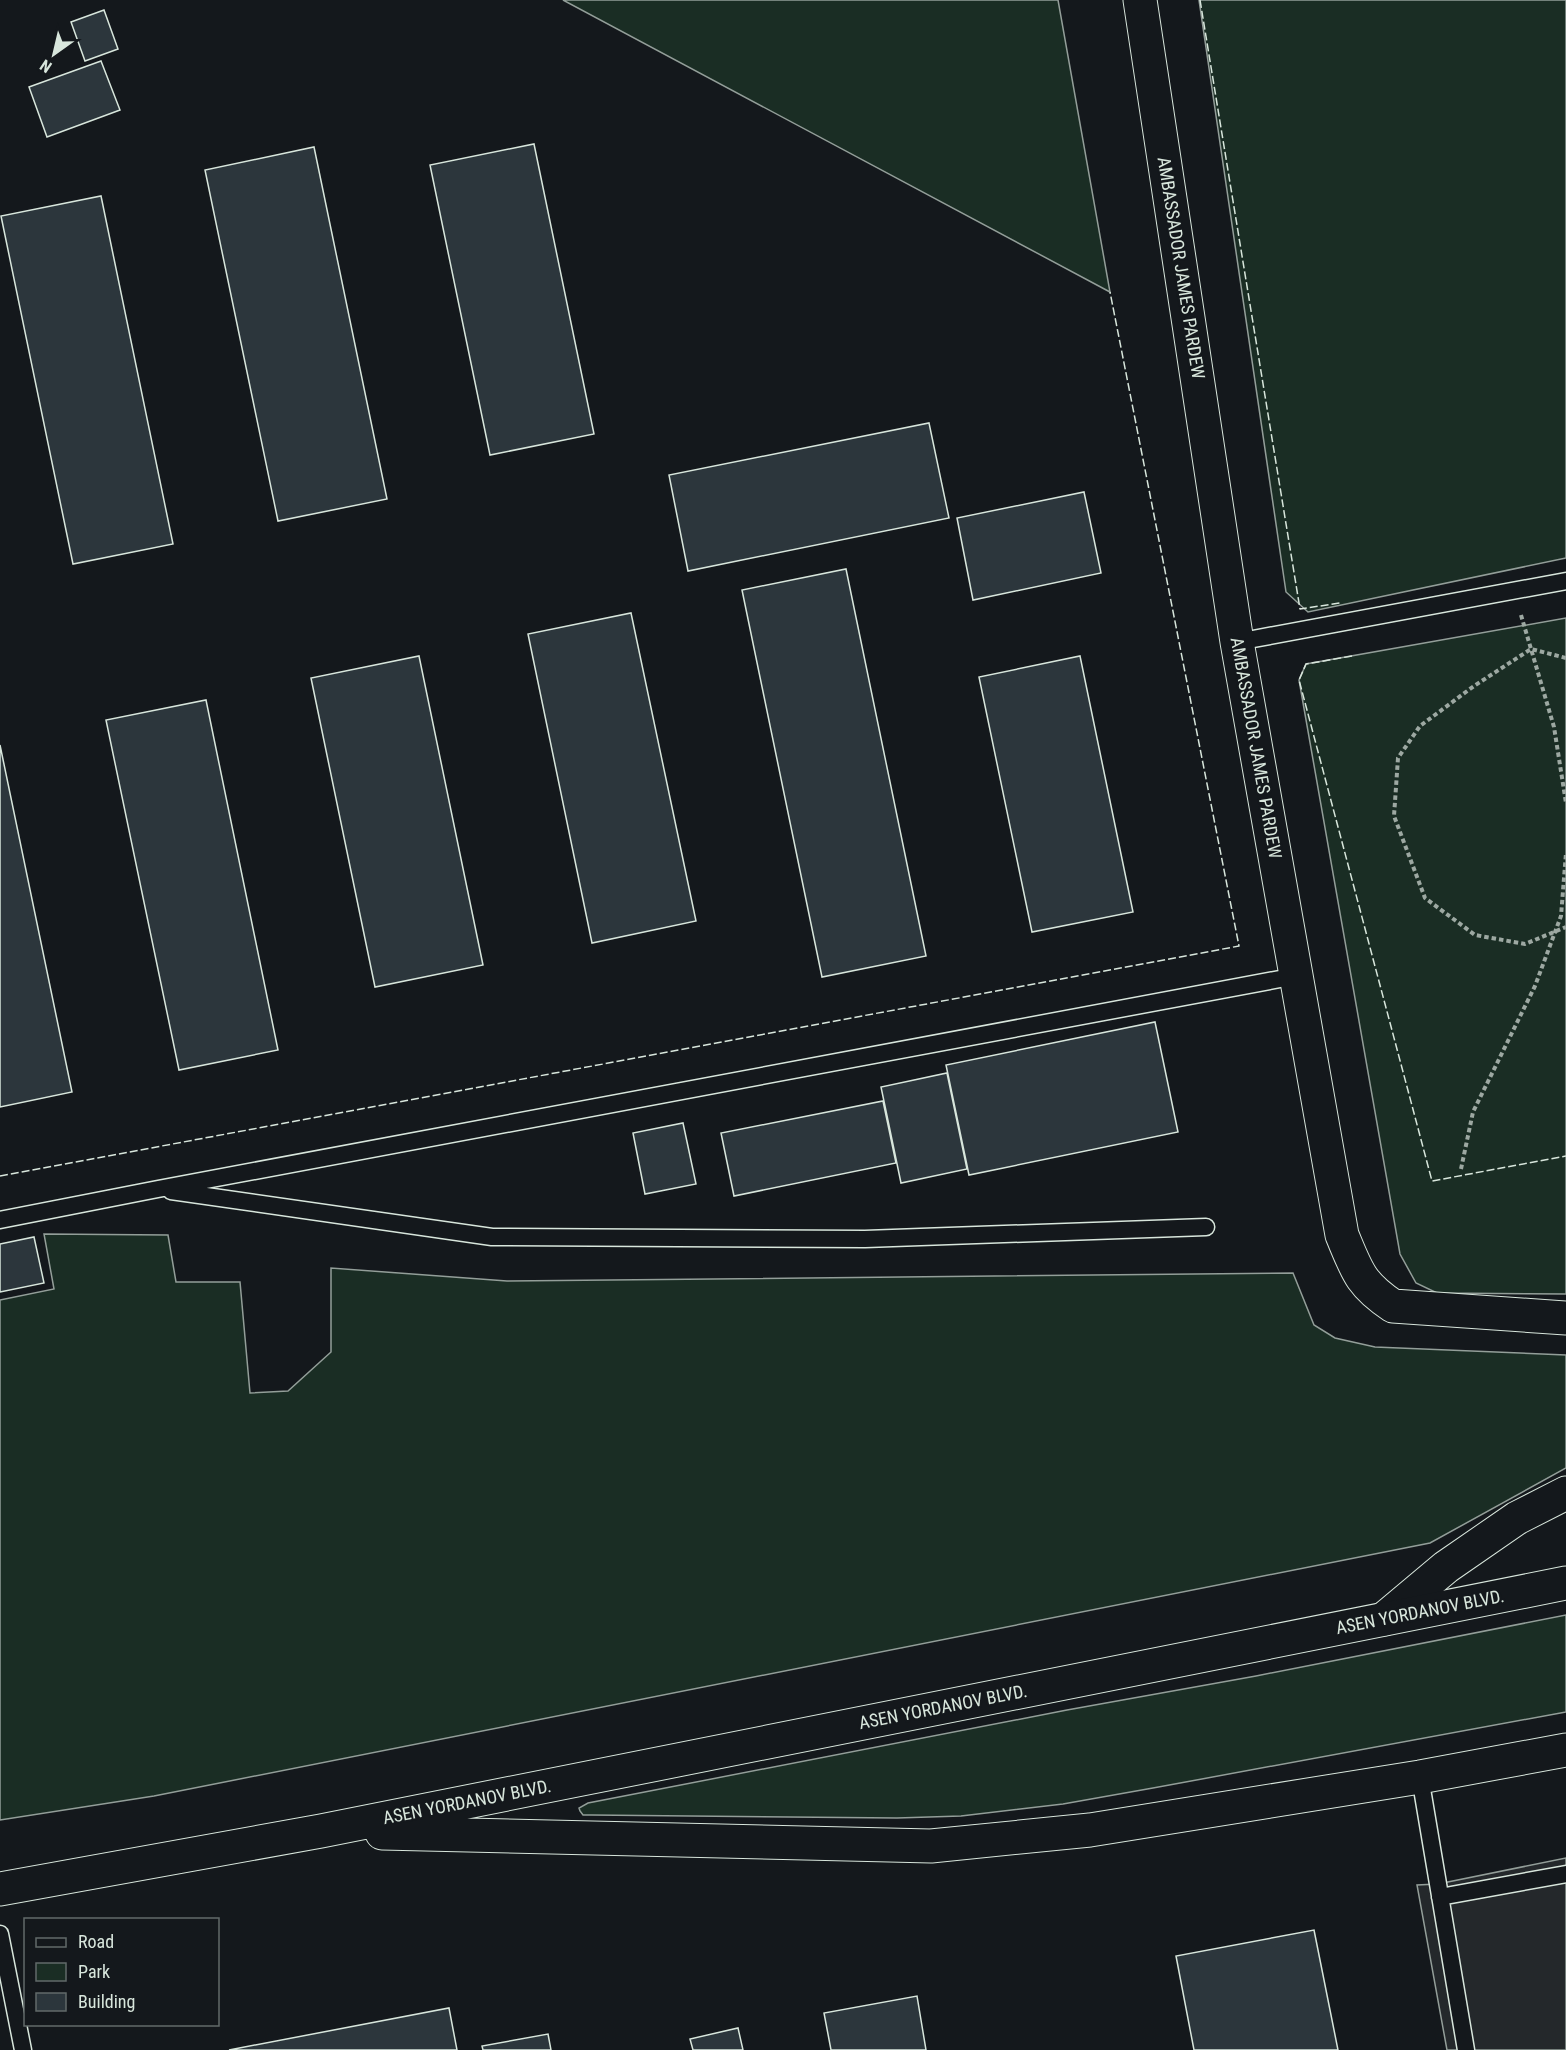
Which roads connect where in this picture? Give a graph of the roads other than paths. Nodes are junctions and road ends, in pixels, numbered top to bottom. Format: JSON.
{"nodes":[{"id":1,"x":1140,"y":0,"type":"edge"},
{"id":2,"x":1566,"y":581,"type":"edge"},
{"id":3,"x":1237,"y":642,"type":"junction"},
{"id":4,"x":1296,"y":976,"type":"junction"},
{"id":5,"x":158,"y":1189,"type":"junction"},
{"id":6,"x":0,"y":1220,"type":"edge"},
{"id":7,"x":1206,"y":1227,"type":"dead end"},
{"id":8,"x":1566,"y":1318,"type":"edge"},
{"id":9,"x":1566,"y":1493,"type":"edge"},
{"id":10,"x":1445,"y":1568,"type":"junction"},
{"id":11,"x":1566,"y":1583,"type":"edge"},
{"id":12,"x":1457,"y":1604,"type":"junction"},
{"id":13,"x":1384,"y":1618,"type":"junction"},
{"id":14,"x":1566,"y":1750,"type":"edge"},
{"id":15,"x":1420,"y":1777,"type":"junction"},
{"id":16,"x":321,"y":1831,"type":"junction"},
{"id":17,"x":1566,"y":1874,"type":"edge"},
{"id":18,"x":0,"y":1889,"type":"edge"},
{"id":19,"x":1440,"y":1897,"type":"junction"},
{"id":20,"x":0,"y":1934,"type":"edge"},
{"id":21,"x":23,"y":2050,"type":"edge"},
{"id":22,"x":1466,"y":2050,"type":"edge"}],
"edges":[{"from":1,"to":3,"type":"main road","name":"AMBASSADOR JAMES PARDEW"},
{"from":2,"to":3,"type":"lane"},
{"from":3,"to":4,"type":"main road","name":"AMBASSADOR JAMES PARDEW"},
{"from":4,"to":5,"type":"lane"},
{"from":4,"to":8,"type":"main road","name":"AMBASSADOR JAMES PARDEW"},
{"from":5,"to":6,"type":"lane"},
{"from":5,"to":7,"type":"lane"},
{"from":9,"to":10,"type":"main road"},
{"from":10,"to":12,"type":"main road"},
{"from":10,"to":13,"type":"main road"},
{"from":11,"to":12,"type":"main road","name":"ASEN YORDANOV BLVD."},
{"from":12,"to":13,"type":"main road","name":"ASEN YORDANOV BLVD."},
{"from":13,"to":16,"type":"main road","name":"ASEN YORDANOV BLVD."},
{"from":14,"to":15,"type":"main road","name":"ASEN YORDANOV BLVD."},
{"from":15,"to":16,"type":"main road","name":"ASEN YORDANOV BLVD."},
{"from":15,"to":19,"type":"lane"},
{"from":16,"to":18,"type":"main road","name":"ASEN YORDANOV BLVD."},
{"from":17,"to":19,"type":"lane"},
{"from":19,"to":22,"type":"lane"},
{"from":20,"to":21,"type":"lane"}]}
